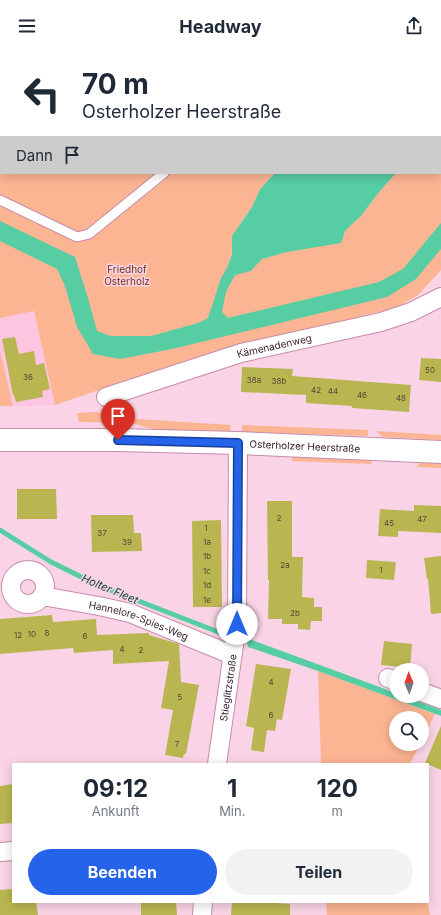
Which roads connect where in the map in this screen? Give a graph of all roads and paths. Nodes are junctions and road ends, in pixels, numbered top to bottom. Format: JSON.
{"nodes":[{"id":1,"x":163,"y":174,"type":"edge"},
{"id":2,"x":0,"y":200,"type":"edge"},
{"id":3,"x":441,"y":297,"type":"edge"},
{"id":4,"x":106,"y":397,"type":"dead end"},
{"id":5,"x":0,"y":440,"type":"edge"},
{"id":6,"x":238,"y":443,"type":"junction"},
{"id":7,"x":441,"y":452,"type":"edge"},
{"id":8,"x":42,"y":596,"type":"dead end"},
{"id":9,"x":232,"y":655,"type":"junction"},
{"id":10,"x":429,"y":695,"type":"edge"},
{"id":11,"x":441,"y":699,"type":"edge"},
{"id":12,"x":217,"y":763,"type":"edge"},
{"id":13,"x":12,"y":851,"type":"edge"},
{"id":14,"x":0,"y":852,"type":"edge"},
{"id":15,"x":203,"y":903,"type":"edge"},
{"id":16,"x":202,"y":915,"type":"edge"}],
"edges":[{"from":1,"to":2,"type":"lane"},
{"from":3,"to":4,"type":"street","name":"Kämenadenweg"},
{"from":5,"to":6,"type":"main road","name":"Osterholzer Heerstraße"},
{"from":6,"to":7,"type":"main road","name":"Osterholzer Heerstraße"},
{"from":6,"to":9,"type":"street","name":"Stieglitzstraße"},
{"from":8,"to":9,"type":"street","name":"Hannelore-Spies-Weg"},
{"from":9,"to":12,"type":"street","name":"Stieglitzstraße"},
{"from":10,"to":11,"type":"street"},
{"from":13,"to":14,"type":"street"},
{"from":15,"to":16,"type":"street"}]}
